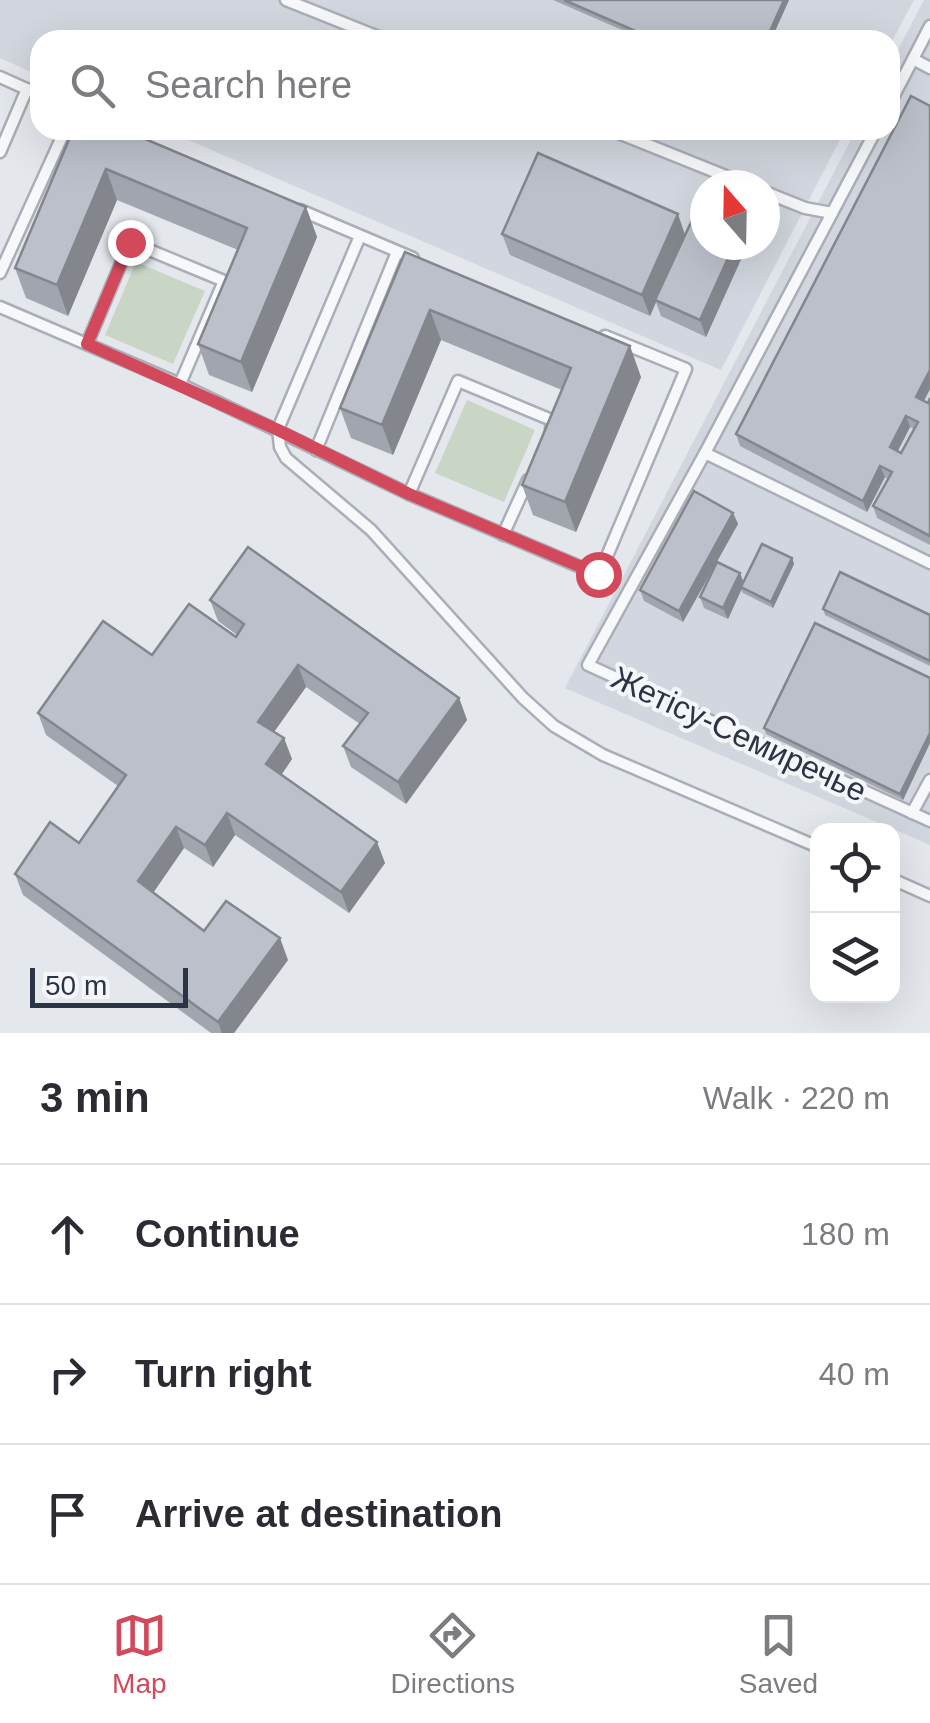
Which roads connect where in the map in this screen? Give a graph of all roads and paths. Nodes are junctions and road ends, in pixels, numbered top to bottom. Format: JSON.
{"nodes":[{"id":1,"x":286,"y":0,"type":"edge"},
{"id":2,"x":930,"y":26,"type":"edge"},
{"id":3,"x":361,"y":30,"type":"edge"},
{"id":4,"x":913,"y":59,"type":"junction"},
{"id":5,"x":930,"y":68,"type":"edge"},
{"id":6,"x":0,"y":77,"type":"edge"},
{"id":7,"x":900,"y":83,"type":"edge"},
{"id":8,"x":27,"y":89,"type":"junction"},
{"id":9,"x":30,"y":90,"type":"edge"},
{"id":10,"x":60,"y":140,"type":"edge"},
{"id":11,"x":636,"y":140,"type":"edge"},
{"id":12,"x":871,"y":140,"type":"edge"},
{"id":13,"x":0,"y":152,"type":"edge"},
{"id":14,"x":711,"y":170,"type":"edge"},
{"id":15,"x":780,"y":198,"type":"edge"},
{"id":16,"x":292,"y":206,"type":"edge"},
{"id":17,"x":832,"y":213,"type":"junction"},
{"id":18,"x":360,"y":236,"type":"junction"},
{"id":19,"x":397,"y":252,"type":"junction"},
{"id":20,"x":433,"y":266,"type":"edge"},
{"id":21,"x":0,"y":273,"type":"edge"},
{"id":22,"x":0,"y":307,"type":"edge"},
{"id":23,"x":596,"y":332,"type":"edge"},
{"id":24,"x":87,"y":344,"type":"junction"},
{"id":25,"x":180,"y":384,"type":"junction"},
{"id":26,"x":278,"y":430,"type":"junction"},
{"id":27,"x":547,"y":437,"type":"edge"},
{"id":28,"x":316,"y":450,"type":"junction"},
{"id":29,"x":705,"y":453,"type":"junction"},
{"id":30,"x":532,"y":470,"type":"edge"},
{"id":31,"x":409,"y":494,"type":"junction"},
{"id":32,"x":503,"y":534,"type":"junction"},
{"id":33,"x":930,"y":563,"type":"edge"},
{"id":34,"x":930,"y":780,"type":"edge"},
{"id":35,"x":912,"y":813,"type":"junction"},
{"id":36,"x":930,"y":821,"type":"edge"},
{"id":37,"x":810,"y":844,"type":"edge"},
{"id":38,"x":900,"y":883,"type":"edge"},
{"id":39,"x":930,"y":896,"type":"edge"}],
"edges":[{"from":1,"to":3,"type":"lane"},
{"from":2,"to":4,"type":"lane"},
{"from":4,"to":5,"type":"lane"},
{"from":4,"to":7,"type":"lane"},
{"from":6,"to":8,"type":"lane"},
{"from":8,"to":9,"type":"lane"},
{"from":8,"to":13,"type":"lane"},
{"from":10,"to":21,"type":"lane"},
{"from":11,"to":14,"type":"lane"},
{"from":12,"to":17,"type":"lane","name":"Жетісу-Семиречье"},
{"from":15,"to":17,"type":"lane"},
{"from":16,"to":18,"type":"lane"},
{"from":17,"to":29,"type":"lane","name":"Жетісу-Семиречье"},
{"from":18,"to":19,"type":"lane"},
{"from":18,"to":26,"type":"lane"},
{"from":19,"to":20,"type":"lane"},
{"from":19,"to":28,"type":"lane"},
{"from":22,"to":24,"type":"lane"},
{"from":23,"to":32,"type":"lane"},
{"from":24,"to":25,"type":"lane"},
{"from":24,"to":25,"type":"lane"},
{"from":25,"to":26,"type":"lane"},
{"from":26,"to":28,"type":"lane"},
{"from":26,"to":37,"type":"lane"},
{"from":27,"to":31,"type":"lane"},
{"from":28,"to":31,"type":"lane"},
{"from":29,"to":33,"type":"lane"},
{"from":29,"to":35,"type":"lane","name":"Жетісу-Семиречье"},
{"from":30,"to":32,"type":"lane"},
{"from":31,"to":32,"type":"lane"},
{"from":34,"to":35,"type":"lane"},
{"from":35,"to":36,"type":"lane"},
{"from":38,"to":39,"type":"lane"}]}
